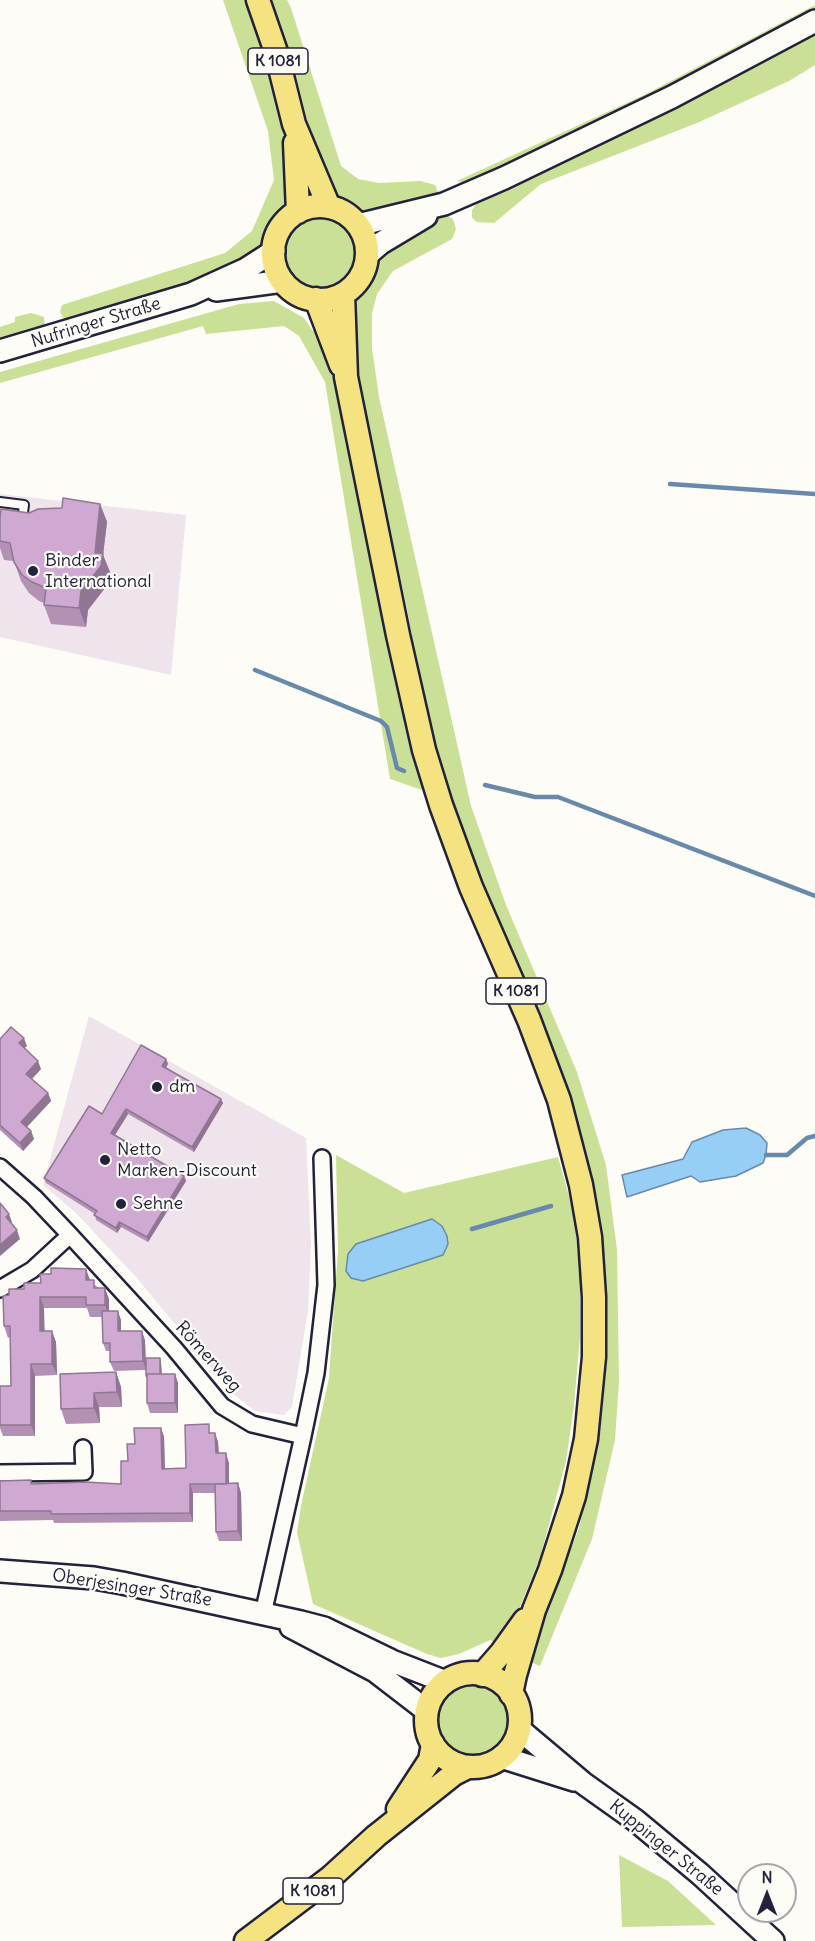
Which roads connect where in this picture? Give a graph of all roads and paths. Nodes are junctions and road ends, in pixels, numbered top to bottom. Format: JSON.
{"nodes":[{"id":1,"x":258,"y":0,"type":"edge"},
{"id":2,"x":815,"y":21,"type":"edge"},
{"id":3,"x":294,"y":124,"type":"junction"},
{"id":4,"x":444,"y":204,"type":"junction"},
{"id":5,"x":329,"y":207,"type":"junction"},
{"id":6,"x":298,"y":212,"type":"junction"},
{"id":7,"x":358,"y":225,"type":"junction"},
{"id":8,"x":274,"y":251,"type":"junction"},
{"id":9,"x":367,"y":255,"type":"junction"},
{"id":10,"x":284,"y":281,"type":"junction"},
{"id":11,"x":191,"y":294,"type":"junction"},
{"id":12,"x":343,"y":294,"type":"junction"},
{"id":13,"x":316,"y":299,"type":"junction"},
{"id":14,"x":0,"y":351,"type":"edge"},
{"id":15,"x":346,"y":377,"type":"junction"},
{"id":16,"x":0,"y":502,"type":"edge"},
{"id":17,"x":22,"y":520,"type":"edge"},
{"id":18,"x":322,"y":1158,"type":"dead end"},
{"id":19,"x":0,"y":1167,"type":"edge"},
{"id":20,"x":70,"y":1235,"type":"junction"},
{"id":21,"x":0,"y":1289,"type":"edge"},
{"id":22,"x":303,"y":1436,"type":"junction"},
{"id":23,"x":83,"y":1448,"type":"dead end"},
{"id":24,"x":0,"y":1473,"type":"edge"},
{"id":25,"x":0,"y":1571,"type":"edge"},
{"id":26,"x":534,"y":1610,"type":"junction"},
{"id":27,"x":270,"y":1616,"type":"junction"},
{"id":28,"x":482,"y":1675,"type":"junction"},
{"id":29,"x":446,"y":1682,"type":"junction"},
{"id":30,"x":512,"y":1694,"type":"junction"},
{"id":31,"x":427,"y":1711,"type":"junction"},
{"id":32,"x":519,"y":1730,"type":"junction"},
{"id":33,"x":433,"y":1744,"type":"junction"},
{"id":34,"x":501,"y":1757,"type":"junction"},
{"id":35,"x":468,"y":1767,"type":"junction"},
{"id":36,"x":583,"y":1783,"type":"junction"},
{"id":37,"x":376,"y":1836,"type":"junction"},
{"id":38,"x":246,"y":1941,"type":"edge"},
{"id":39,"x":773,"y":1941,"type":"edge"}],
"edges":[{"from":1,"to":3,"type":"main road","number":"K 1081"},
{"from":2,"to":4,"type":"main road"},
{"from":3,"to":5,"type":"main road","number":"K 1081"},
{"from":3,"to":6,"type":"main road","number":"K 1081"},
{"from":4,"to":7,"type":"main road"},
{"from":4,"to":9,"type":"main road"},
{"from":5,"to":6,"type":"main road"},
{"from":5,"to":7,"type":"main road"},
{"from":6,"to":8,"type":"main road"},
{"from":7,"to":9,"type":"main road"},
{"from":8,"to":10,"type":"main road"},
{"from":8,"to":11,"type":"main road","name":"Nufringer Straße"},
{"from":9,"to":12,"type":"main road"},
{"from":10,"to":11,"type":"main road","name":"Nufringer Straße"},
{"from":10,"to":13,"type":"main road"},
{"from":11,"to":14,"type":"main road","name":"Nufringer Straße"},
{"from":12,"to":13,"type":"main road"},
{"from":12,"to":15,"type":"main road","number":"K 1081"},
{"from":13,"to":15,"type":"main road","number":"K 1081"},
{"from":15,"to":26,"type":"main road","number":"K 1081"},
{"from":16,"to":17,"type":"lane"},
{"from":18,"to":22,"type":"street"},
{"from":19,"to":20,"type":"street","name":"Römerweg"},
{"from":20,"to":21,"type":"street"},
{"from":20,"to":22,"type":"street","name":"Römerweg"},
{"from":22,"to":27,"type":"street"},
{"from":23,"to":24,"type":"street"},
{"from":25,"to":27,"type":"main road","name":"Oberjesinger Straße"},
{"from":26,"to":28,"type":"main road","number":"K 1081"},
{"from":26,"to":30,"type":"main road","number":"K 1081"},
{"from":27,"to":29,"type":"main road"},
{"from":27,"to":31,"type":"main road"},
{"from":28,"to":29,"type":"main road"},
{"from":28,"to":30,"type":"main road"},
{"from":29,"to":31,"type":"main road"},
{"from":30,"to":32,"type":"main road"},
{"from":31,"to":33,"type":"main road"},
{"from":32,"to":34,"type":"main road"},
{"from":32,"to":36,"type":"main road","name":"Kuppinger Straße"},
{"from":33,"to":35,"type":"main road"},
{"from":33,"to":37,"type":"main road","number":"K 1081"},
{"from":34,"to":35,"type":"main road"},
{"from":34,"to":36,"type":"main road","name":"Kuppinger Straße"},
{"from":35,"to":37,"type":"main road","number":"K 1081"},
{"from":36,"to":39,"type":"main road","name":"Kuppinger Straße"},
{"from":37,"to":38,"type":"main road","number":"K 1081"}]}
